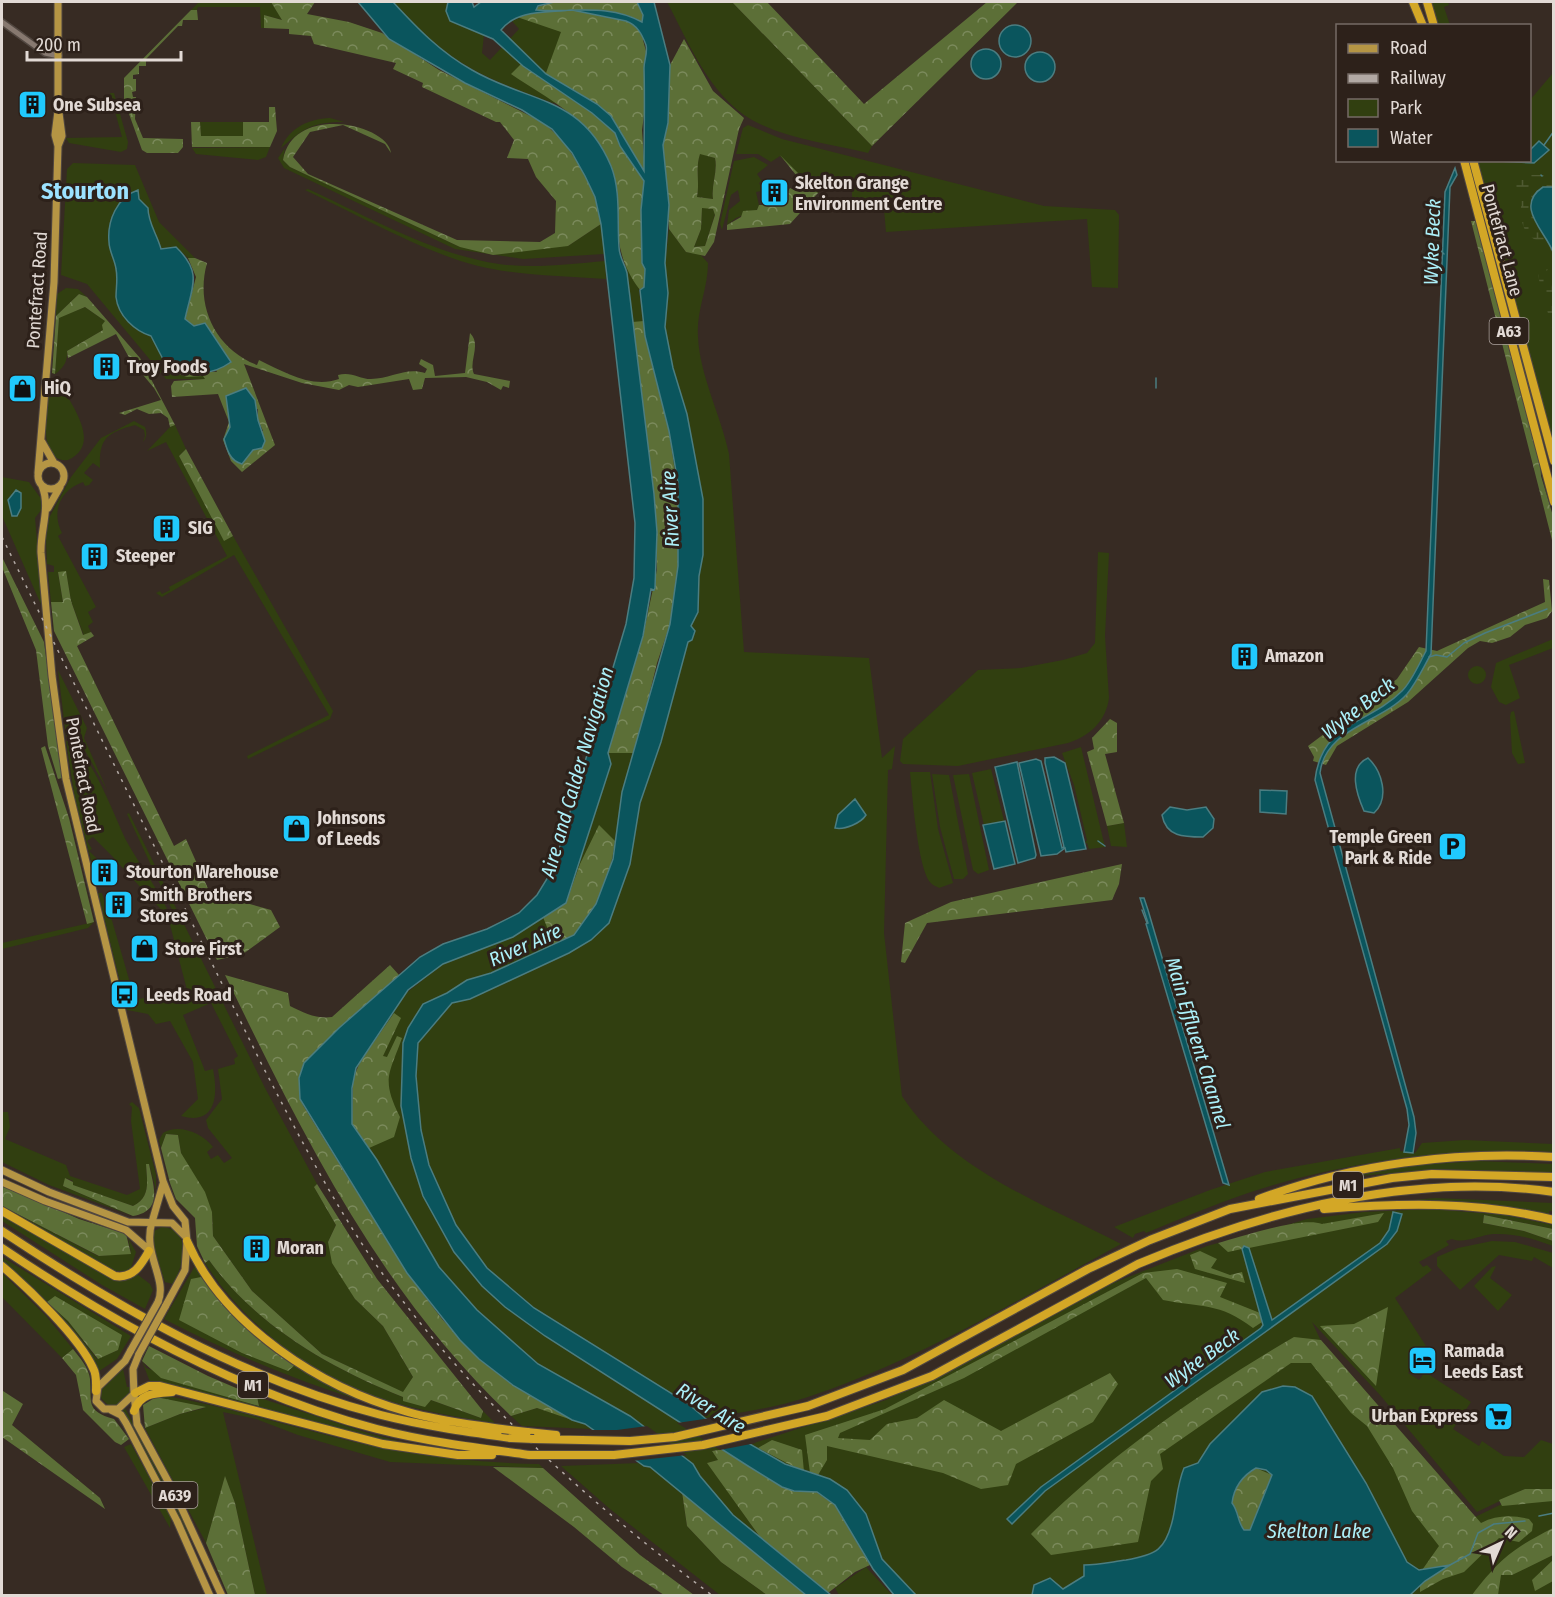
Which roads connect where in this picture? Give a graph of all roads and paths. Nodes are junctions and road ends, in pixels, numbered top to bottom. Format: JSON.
{"nodes":[{"id":1,"x":58,"y":2,"type":"edge"},
{"id":2,"x":1413,"y":2,"type":"edge"},
{"id":3,"x":1427,"y":2,"type":"edge"},
{"id":4,"x":2,"y":22,"type":"edge"},
{"id":5,"x":1422,"y":24,"type":"edge"},
{"id":6,"x":1433,"y":24,"type":"edge"},
{"id":7,"x":59,"y":56,"type":"junction"},
{"id":8,"x":1465,"y":162,"type":"edge"},
{"id":9,"x":1474,"y":162,"type":"edge"},
{"id":10,"x":41,"y":436,"type":"junction"},
{"id":11,"x":1554,"y":461,"type":"edge"},
{"id":12,"x":54,"y":463,"type":"junction"},
{"id":13,"x":38,"y":473,"type":"junction"},
{"id":14,"x":62,"y":483,"type":"junction"},
{"id":15,"x":42,"y":486,"type":"junction"},
{"id":16,"x":1554,"y":502,"type":"edge"},
{"id":17,"x":46,"y":510,"type":"junction"},
{"id":18,"x":1554,"y":1157,"type":"edge"},
{"id":19,"x":2,"y":1170,"type":"edge"},
{"id":20,"x":1554,"y":1177,"type":"edge"},
{"id":21,"x":163,"y":1181,"type":"junction"},
{"id":22,"x":2,"y":1182,"type":"edge"},
{"id":23,"x":1554,"y":1192,"type":"edge"},
{"id":24,"x":1230,"y":1209,"type":"junction"},
{"id":25,"x":2,"y":1211,"type":"edge"},
{"id":26,"x":1298,"y":1211,"type":"junction"},
{"id":27,"x":1554,"y":1220,"type":"edge"},
{"id":28,"x":152,"y":1222,"type":"junction"},
{"id":29,"x":2,"y":1231,"type":"edge"},
{"id":30,"x":187,"y":1240,"type":"junction"},
{"id":31,"x":2,"y":1248,"type":"edge"},
{"id":32,"x":149,"y":1251,"type":"junction"},
{"id":33,"x":2,"y":1266,"type":"edge"},
{"id":34,"x":96,"y":1391,"type":"junction"},
{"id":35,"x":175,"y":1392,"type":"junction"},
{"id":36,"x":134,"y":1394,"type":"junction"},
{"id":37,"x":111,"y":1410,"type":"junction"},
{"id":38,"x":134,"y":1411,"type":"junction"},
{"id":39,"x":581,"y":1440,"type":"junction"},
{"id":40,"x":528,"y":1455,"type":"junction"},
{"id":41,"x":210,"y":1596,"type":"edge"},
{"id":42,"x":222,"y":1596,"type":"edge"}],
"edges":[{"from":1,"to":7,"type":"main road","name":"Pontefract Road"},
{"from":2,"to":5,"type":"highway"},
{"from":3,"to":6,"type":"highway"},
{"from":4,"to":7,"type":"street"},
{"from":7,"to":10,"type":"main road","name":"Pontefract Road"},
{"from":8,"to":16,"type":"highway","name":"Pontefract Lane","number":"A63"},
{"from":9,"to":11,"type":"highway","name":"Pontefract Lane","number":"A63"},
{"from":10,"to":12,"type":"main road"},
{"from":10,"to":13,"type":"main road","name":"Pontefract Road"},
{"from":12,"to":13,"type":"main road"},
{"from":12,"to":14,"type":"main road"},
{"from":13,"to":15,"type":"main road"},
{"from":14,"to":15,"type":"main road"},
{"from":14,"to":17,"type":"main road","name":"Pontefract Road"},
{"from":15,"to":17,"type":"main road","name":"Pontefract Road"},
{"from":17,"to":21,"type":"main road","name":"Pontefract Road"},
{"from":18,"to":24,"type":"highway"},
{"from":19,"to":28,"type":"main road"},
{"from":20,"to":24,"type":"highway","number":"M1"},
{"from":21,"to":28,"type":"main road","name":"Pontefract Road"},
{"from":21,"to":30,"type":"main road","name":"Pontefract Road"},
{"from":22,"to":32,"type":"main road"},
{"from":23,"to":26,"type":"highway","number":"M1"},
{"from":24,"to":39,"type":"highway","number":"M1"},
{"from":25,"to":32,"type":"highway"},
{"from":26,"to":27,"type":"highway","number":"M1"},
{"from":26,"to":40,"type":"highway","number":"M1","bridge":true},
{"from":28,"to":30,"type":"main road"},
{"from":28,"to":32,"type":"main road","name":"Pontefract Road"},
{"from":29,"to":39,"type":"highway","number":"M1","bridge":true},
{"from":30,"to":36,"type":"main road","bridge":true},
{"from":30,"to":39,"type":"highway","bridge":true},
{"from":31,"to":40,"type":"highway","number":"M1"},
{"from":32,"to":34,"type":"main road","bridge":true},
{"from":33,"to":34,"type":"highway"},
{"from":34,"to":37,"type":"main road"},
{"from":35,"to":36,"type":"highway","number":"M1"},
{"from":35,"to":38,"type":"highway","number":"M1"},
{"from":35,"to":40,"type":"highway","number":"M1"},
{"from":36,"to":37,"type":"main road"},
{"from":36,"to":38,"type":"main road","number":"A639"},
{"from":37,"to":41,"type":"main road","number":"A639"},
{"from":38,"to":42,"type":"main road","number":"A639"}]}
